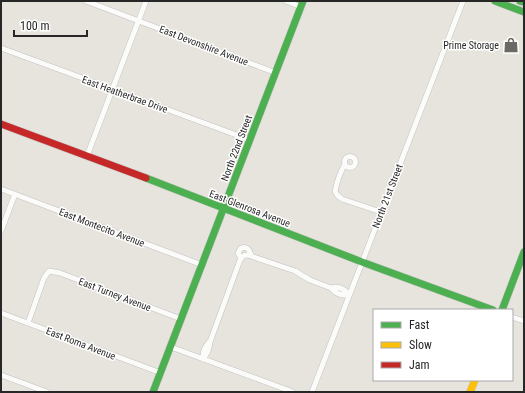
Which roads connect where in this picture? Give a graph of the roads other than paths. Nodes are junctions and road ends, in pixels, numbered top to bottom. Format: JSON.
{"nodes":[{"id":1,"x":86,"y":1,"type":"edge"},
{"id":2,"x":146,"y":1,"type":"edge"},
{"id":3,"x":286,"y":1,"type":"edge"},
{"id":4,"x":462,"y":1,"type":"edge"},
{"id":5,"x":495,"y":1,"type":"edge"},
{"id":6,"x":520,"y":1,"type":"edge"},
{"id":7,"x":524,"y":2,"type":"edge"},
{"id":8,"x":302,"y":4,"type":"edge"},
{"id":9,"x":524,"y":12,"type":"edge"},
{"id":10,"x":138,"y":21,"type":"junction"},
{"id":11,"x":1,"y":48,"type":"edge"},
{"id":12,"x":276,"y":73,"type":"junction"},
{"id":13,"x":112,"y":89,"type":"junction"},
{"id":14,"x":1,"y":124,"type":"edge"},
{"id":15,"x":250,"y":140,"type":"junction"},
{"id":16,"x":87,"y":156,"type":"junction"},
{"id":17,"x":345,"y":164,"type":"dead end"},
{"id":18,"x":1,"y":189,"type":"edge"},
{"id":19,"x":15,"y":194,"type":"junction"},
{"id":20,"x":224,"y":209,"type":"junction"},
{"id":21,"x":381,"y":212,"type":"junction"},
{"id":22,"x":1,"y":231,"type":"edge"},
{"id":23,"x":524,"y":252,"type":"edge"},
{"id":24,"x":362,"y":262,"type":"junction"},
{"id":25,"x":202,"y":265,"type":"junction"},
{"id":26,"x":349,"y":295,"type":"junction"},
{"id":27,"x":489,"y":309,"type":"edge"},
{"id":28,"x":502,"y":309,"type":"edge"},
{"id":29,"x":1,"y":313,"type":"edge"},
{"id":30,"x":513,"y":317,"type":"edge"},
{"id":31,"x":181,"y":319,"type":"junction"},
{"id":32,"x":524,"y":322,"type":"edge"},
{"id":33,"x":28,"y":323,"type":"junction"},
{"id":34,"x":171,"y":347,"type":"junction"},
{"id":35,"x":203,"y":358,"type":"junction"},
{"id":36,"x":161,"y":373,"type":"junction"},
{"id":37,"x":1,"y":375,"type":"edge"},
{"id":38,"x":474,"y":381,"type":"edge"},
{"id":39,"x":47,"y":392,"type":"edge"},
{"id":40,"x":154,"y":392,"type":"edge"},
{"id":41,"x":293,"y":392,"type":"edge"},
{"id":42,"x":312,"y":392,"type":"edge"},
{"id":43,"x":470,"y":392,"type":"edge"}],
"edges":[{"from":1,"to":10,"type":"street","name":"East Devonshire Avenue"},
{"from":2,"to":10,"type":"street"},
{"from":3,"to":8,"type":"street"},
{"from":4,"to":21,"type":"street","name":"North 21st Street"},
{"from":5,"to":9,"type":"street"},
{"from":6,"to":7,"type":"street"},
{"from":8,"to":12,"type":"street","name":"North 22nd Street"},
{"from":10,"to":12,"type":"street","name":"East Devonshire Avenue"},
{"from":10,"to":13,"type":"street"},
{"from":11,"to":13,"type":"street","name":"East Heatherbrae Drive"},
{"from":12,"to":15,"type":"street","name":"North 22nd Street"},
{"from":13,"to":15,"type":"street","name":"East Heatherbrae Drive"},
{"from":13,"to":16,"type":"street"},
{"from":14,"to":16,"type":"street","name":"East Glenrosa Avenue"},
{"from":15,"to":20,"type":"street","name":"North 22nd Street"},
{"from":16,"to":20,"type":"street","name":"East Glenrosa Avenue"},
{"from":17,"to":21,"type":"street"},
{"from":18,"to":19,"type":"street","name":"East Montecito Avenue"},
{"from":19,"to":22,"type":"street"},
{"from":19,"to":25,"type":"street","name":"East Montecito Avenue"},
{"from":20,"to":24,"type":"street","name":"East Glenrosa Avenue"},
{"from":20,"to":25,"type":"street","name":"North 22nd Street"},
{"from":21,"to":24,"type":"street","name":"North 21st Street"},
{"from":23,"to":28,"type":"street"},
{"from":24,"to":26,"type":"street","name":"North 21st Street"},
{"from":24,"to":27,"type":"street","name":"East Glenrosa Avenue"},
{"from":25,"to":31,"type":"street","name":"North 22nd Street"},
{"from":26,"to":35,"type":"street"},
{"from":26,"to":42,"type":"street","name":"North 21st Street"},
{"from":29,"to":33,"type":"street","name":"East Roma Avenue"},
{"from":30,"to":32,"type":"street"},
{"from":31,"to":33,"type":"street","name":"East Turney Avenue"},
{"from":31,"to":34,"type":"street","name":"North 22nd Street"},
{"from":33,"to":36,"type":"street","name":"East Roma Avenue"},
{"from":34,"to":35,"type":"street"},
{"from":34,"to":36,"type":"street","name":"North 22nd Street"},
{"from":35,"to":41,"type":"street"},
{"from":36,"to":40,"type":"street","name":"North 22nd Street"},
{"from":37,"to":39,"type":"street"},
{"from":38,"to":43,"type":"street"}]}
